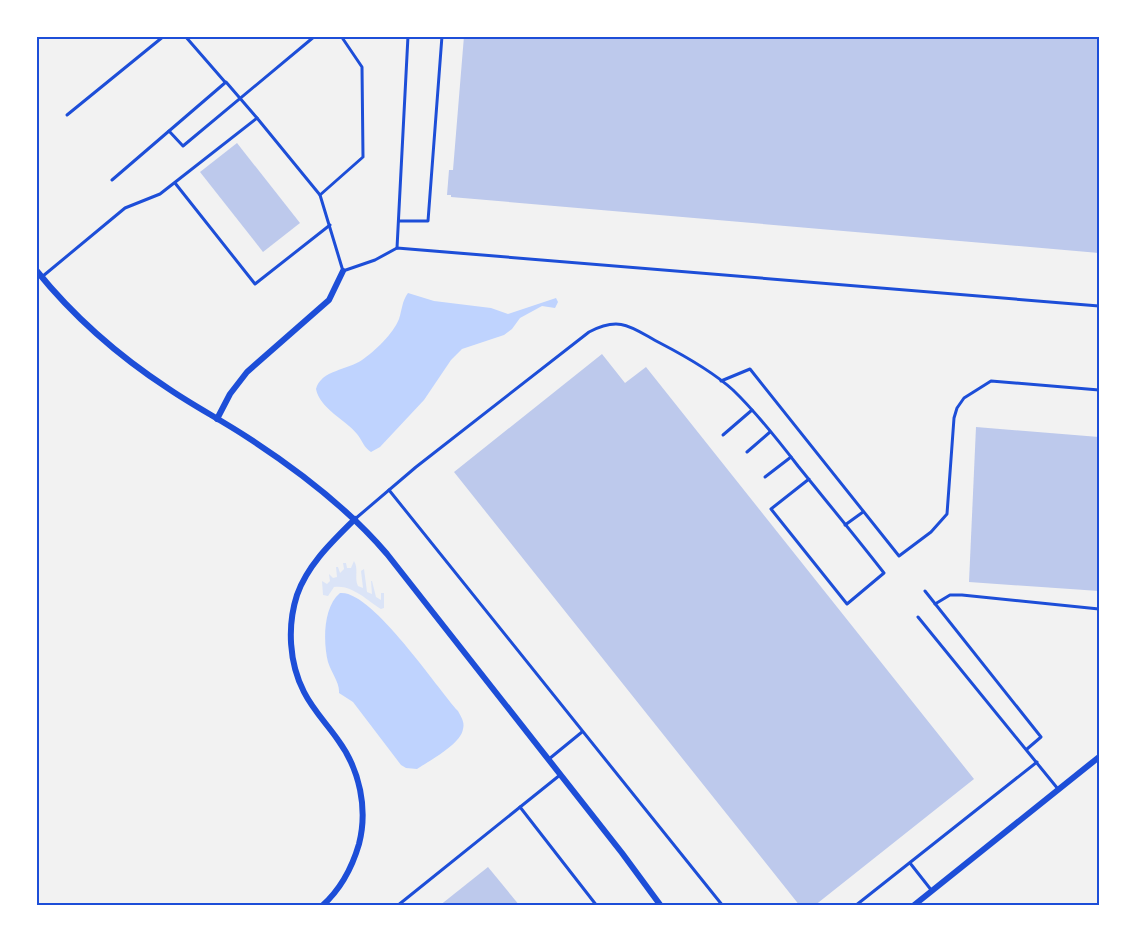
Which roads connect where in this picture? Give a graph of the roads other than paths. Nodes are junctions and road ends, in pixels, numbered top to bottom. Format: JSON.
{"nodes":[{"id":1,"x":164,"y":36,"type":"edge"},
{"id":2,"x":185,"y":36,"type":"edge"},
{"id":3,"x":315,"y":36,"type":"edge"},
{"id":4,"x":341,"y":36,"type":"edge"},
{"id":5,"x":408,"y":36,"type":"edge"},
{"id":6,"x":442,"y":36,"type":"edge"},
{"id":7,"x":226,"y":82,"type":"junction"},
{"id":8,"x":240,"y":99,"type":"junction"},
{"id":9,"x":67,"y":115,"type":"dead end"},
{"id":10,"x":257,"y":118,"type":"junction"},
{"id":11,"x":169,"y":131,"type":"junction"},
{"id":12,"x":112,"y":180,"type":"dead end"},
{"id":13,"x":175,"y":183,"type":"junction"},
{"id":14,"x":320,"y":195,"type":"junction"},
{"id":15,"x":399,"y":221,"type":"junction"},
{"id":16,"x":330,"y":225,"type":"junction"},
{"id":17,"x":397,"y":248,"type":"junction"},
{"id":18,"x":36,"y":270,"type":"edge"},
{"id":19,"x":343,"y":271,"type":"junction"},
{"id":20,"x":42,"y":277,"type":"junction"},
{"id":21,"x":1099,"y":306,"type":"edge"},
{"id":22,"x":721,"y":381,"type":"junction"},
{"id":23,"x":1099,"y":390,"type":"edge"},
{"id":24,"x":752,"y":410,"type":"junction"},
{"id":25,"x":217,"y":419,"type":"junction"},
{"id":26,"x":770,"y":432,"type":"junction"},
{"id":27,"x":723,"y":435,"type":"dead end"},
{"id":28,"x":747,"y":452,"type":"dead end"},
{"id":29,"x":791,"y":457,"type":"junction"},
{"id":30,"x":765,"y":477,"type":"dead end"},
{"id":31,"x":809,"y":479,"type":"junction"},
{"id":32,"x":389,"y":490,"type":"junction"},
{"id":33,"x":863,"y":512,"type":"junction"},
{"id":34,"x":355,"y":519,"type":"junction"},
{"id":35,"x":845,"y":525,"type":"junction"},
{"id":36,"x":925,"y":591,"type":"dead end"},
{"id":37,"x":934,"y":604,"type":"junction"},
{"id":38,"x":1099,"y":609,"type":"edge"},
{"id":39,"x":918,"y":617,"type":"dead end"},
{"id":40,"x":582,"y":732,"type":"junction"},
{"id":41,"x":1026,"y":749,"type":"junction"},
{"id":42,"x":1099,"y":757,"type":"edge"},
{"id":43,"x":548,"y":760,"type":"junction"},
{"id":44,"x":1037,"y":762,"type":"junction"},
{"id":45,"x":560,"y":775,"type":"junction"},
{"id":46,"x":1058,"y":789,"type":"junction"},
{"id":47,"x":520,"y":807,"type":"junction"},
{"id":48,"x":910,"y":863,"type":"junction"},
{"id":49,"x":932,"y":891,"type":"junction"},
{"id":50,"x":322,"y":906,"type":"edge"},
{"id":51,"x":397,"y":906,"type":"edge"},
{"id":52,"x":597,"y":906,"type":"edge"},
{"id":53,"x":660,"y":906,"type":"edge"},
{"id":54,"x":723,"y":906,"type":"edge"},
{"id":55,"x":855,"y":906,"type":"edge"},
{"id":56,"x":913,"y":906,"type":"edge"}],
"edges":[{"from":1,"to":9,"type":"lane"},
{"from":2,"to":7,"type":"lane"},
{"from":3,"to":8,"type":"lane"},
{"from":4,"to":14,"type":"lane"},
{"from":5,"to":15,"type":"lane"},
{"from":6,"to":15,"type":"lane"},
{"from":7,"to":8,"type":"lane"},
{"from":7,"to":11,"type":"lane"},
{"from":8,"to":10,"type":"lane"},
{"from":8,"to":11,"type":"lane"},
{"from":10,"to":13,"type":"lane"},
{"from":10,"to":14,"type":"lane"},
{"from":11,"to":12,"type":"lane"},
{"from":13,"to":16,"type":"lane"},
{"from":13,"to":20,"type":"lane"},
{"from":14,"to":16,"type":"lane"},
{"from":15,"to":17,"type":"lane"},
{"from":16,"to":19,"type":"lane"},
{"from":17,"to":19,"type":"lane"},
{"from":17,"to":21,"type":"lane"},
{"from":18,"to":20,"type":"street"},
{"from":19,"to":25,"type":"street"},
{"from":20,"to":25,"type":"street"},
{"from":22,"to":24,"type":"lane"},
{"from":22,"to":32,"type":"lane"},
{"from":22,"to":33,"type":"lane"},
{"from":23,"to":33,"type":"lane"},
{"from":24,"to":26,"type":"lane"},
{"from":24,"to":27,"type":"lane"},
{"from":25,"to":34,"type":"street"},
{"from":26,"to":28,"type":"lane"},
{"from":26,"to":29,"type":"lane"},
{"from":29,"to":30,"type":"lane"},
{"from":29,"to":31,"type":"lane"},
{"from":31,"to":35,"type":"lane"},
{"from":31,"to":35,"type":"lane"},
{"from":32,"to":34,"type":"lane"},
{"from":32,"to":40,"type":"lane"},
{"from":33,"to":35,"type":"lane"},
{"from":34,"to":43,"type":"street"},
{"from":34,"to":50,"type":"street"},
{"from":36,"to":37,"type":"lane"},
{"from":37,"to":38,"type":"lane"},
{"from":37,"to":41,"type":"lane"},
{"from":39,"to":41,"type":"lane"},
{"from":40,"to":43,"type":"lane"},
{"from":40,"to":54,"type":"lane"},
{"from":41,"to":44,"type":"lane"},
{"from":42,"to":46,"type":"street"},
{"from":43,"to":45,"type":"street"},
{"from":44,"to":46,"type":"lane"},
{"from":44,"to":48,"type":"lane"},
{"from":45,"to":47,"type":"lane"},
{"from":45,"to":53,"type":"street"},
{"from":46,"to":49,"type":"street"},
{"from":47,"to":51,"type":"lane"},
{"from":47,"to":52,"type":"lane"},
{"from":48,"to":49,"type":"lane"},
{"from":48,"to":55,"type":"lane"},
{"from":49,"to":56,"type":"street"}]}
